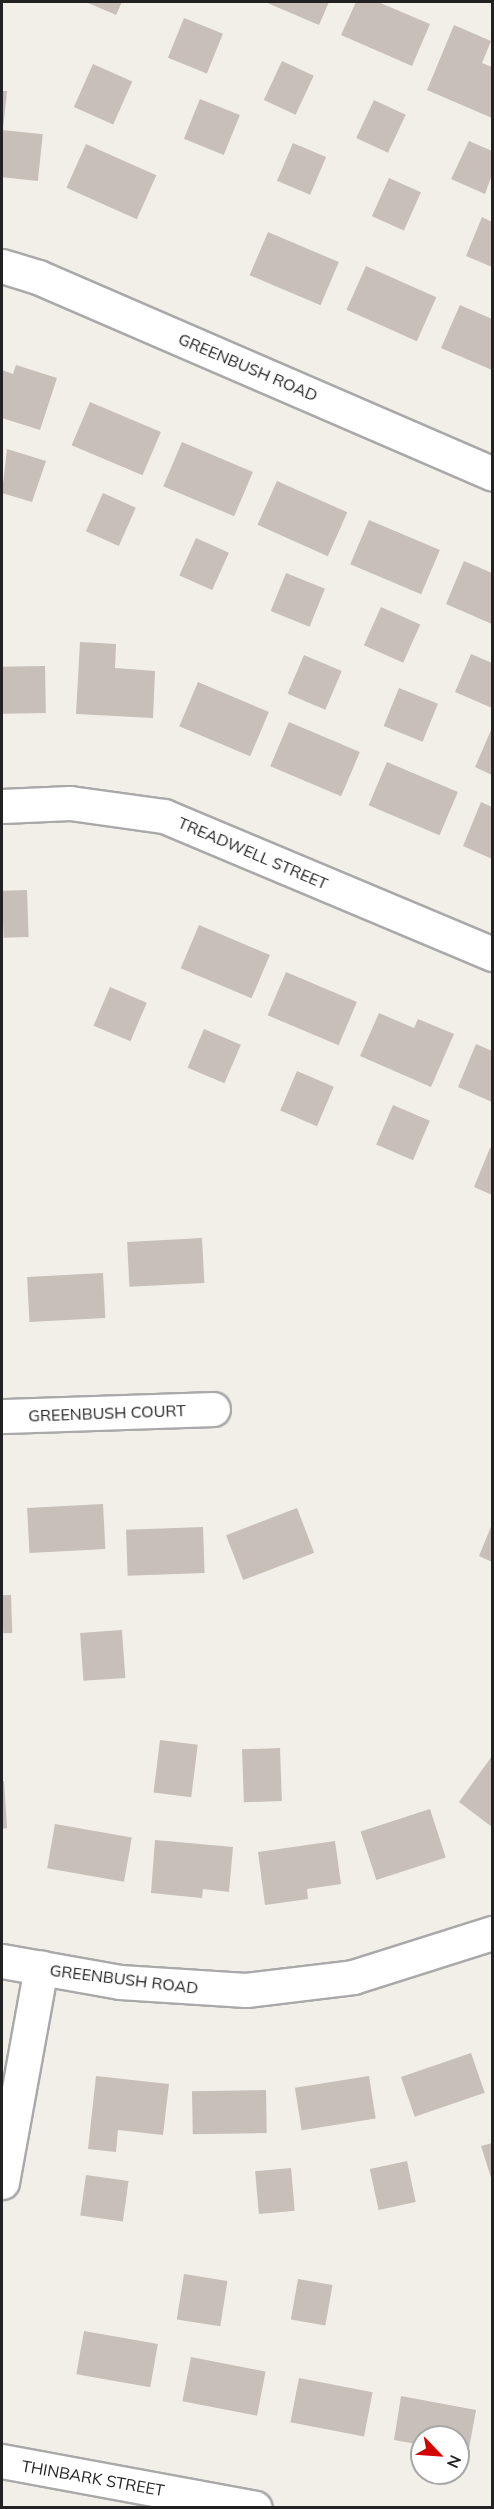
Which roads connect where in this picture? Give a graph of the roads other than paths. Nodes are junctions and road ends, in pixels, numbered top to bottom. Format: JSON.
{"nodes":[{"id":1,"x":2,"y":266,"type":"edge"},
{"id":2,"x":492,"y":473,"type":"edge"},
{"id":3,"x":2,"y":806,"type":"edge"},
{"id":4,"x":492,"y":954,"type":"edge"},
{"id":5,"x":213,"y":1409,"type":"dead end"},
{"id":6,"x":2,"y":1416,"type":"edge"},
{"id":7,"x":492,"y":1933,"type":"edge"},
{"id":8,"x":2,"y":1961,"type":"edge"},
{"id":9,"x":41,"y":1968,"type":"junction"},
{"id":10,"x":2,"y":2182,"type":"edge"},
{"id":11,"x":2,"y":2461,"type":"edge"},
{"id":12,"x":255,"y":2508,"type":"edge"}],
"edges":[{"from":1,"to":2,"type":"street","name":"GREENBUSH ROAD"},
{"from":3,"to":4,"type":"street","name":"TREADWELL STREET"},
{"from":5,"to":6,"type":"street","name":"GREENBUSH COURT"},
{"from":7,"to":9,"type":"street","name":"GREENBUSH ROAD"},
{"from":8,"to":9,"type":"street","name":"GREENBUSH ROAD"},
{"from":9,"to":10,"type":"street"},
{"from":11,"to":12,"type":"street","name":"THINBARK STREET"}]}
